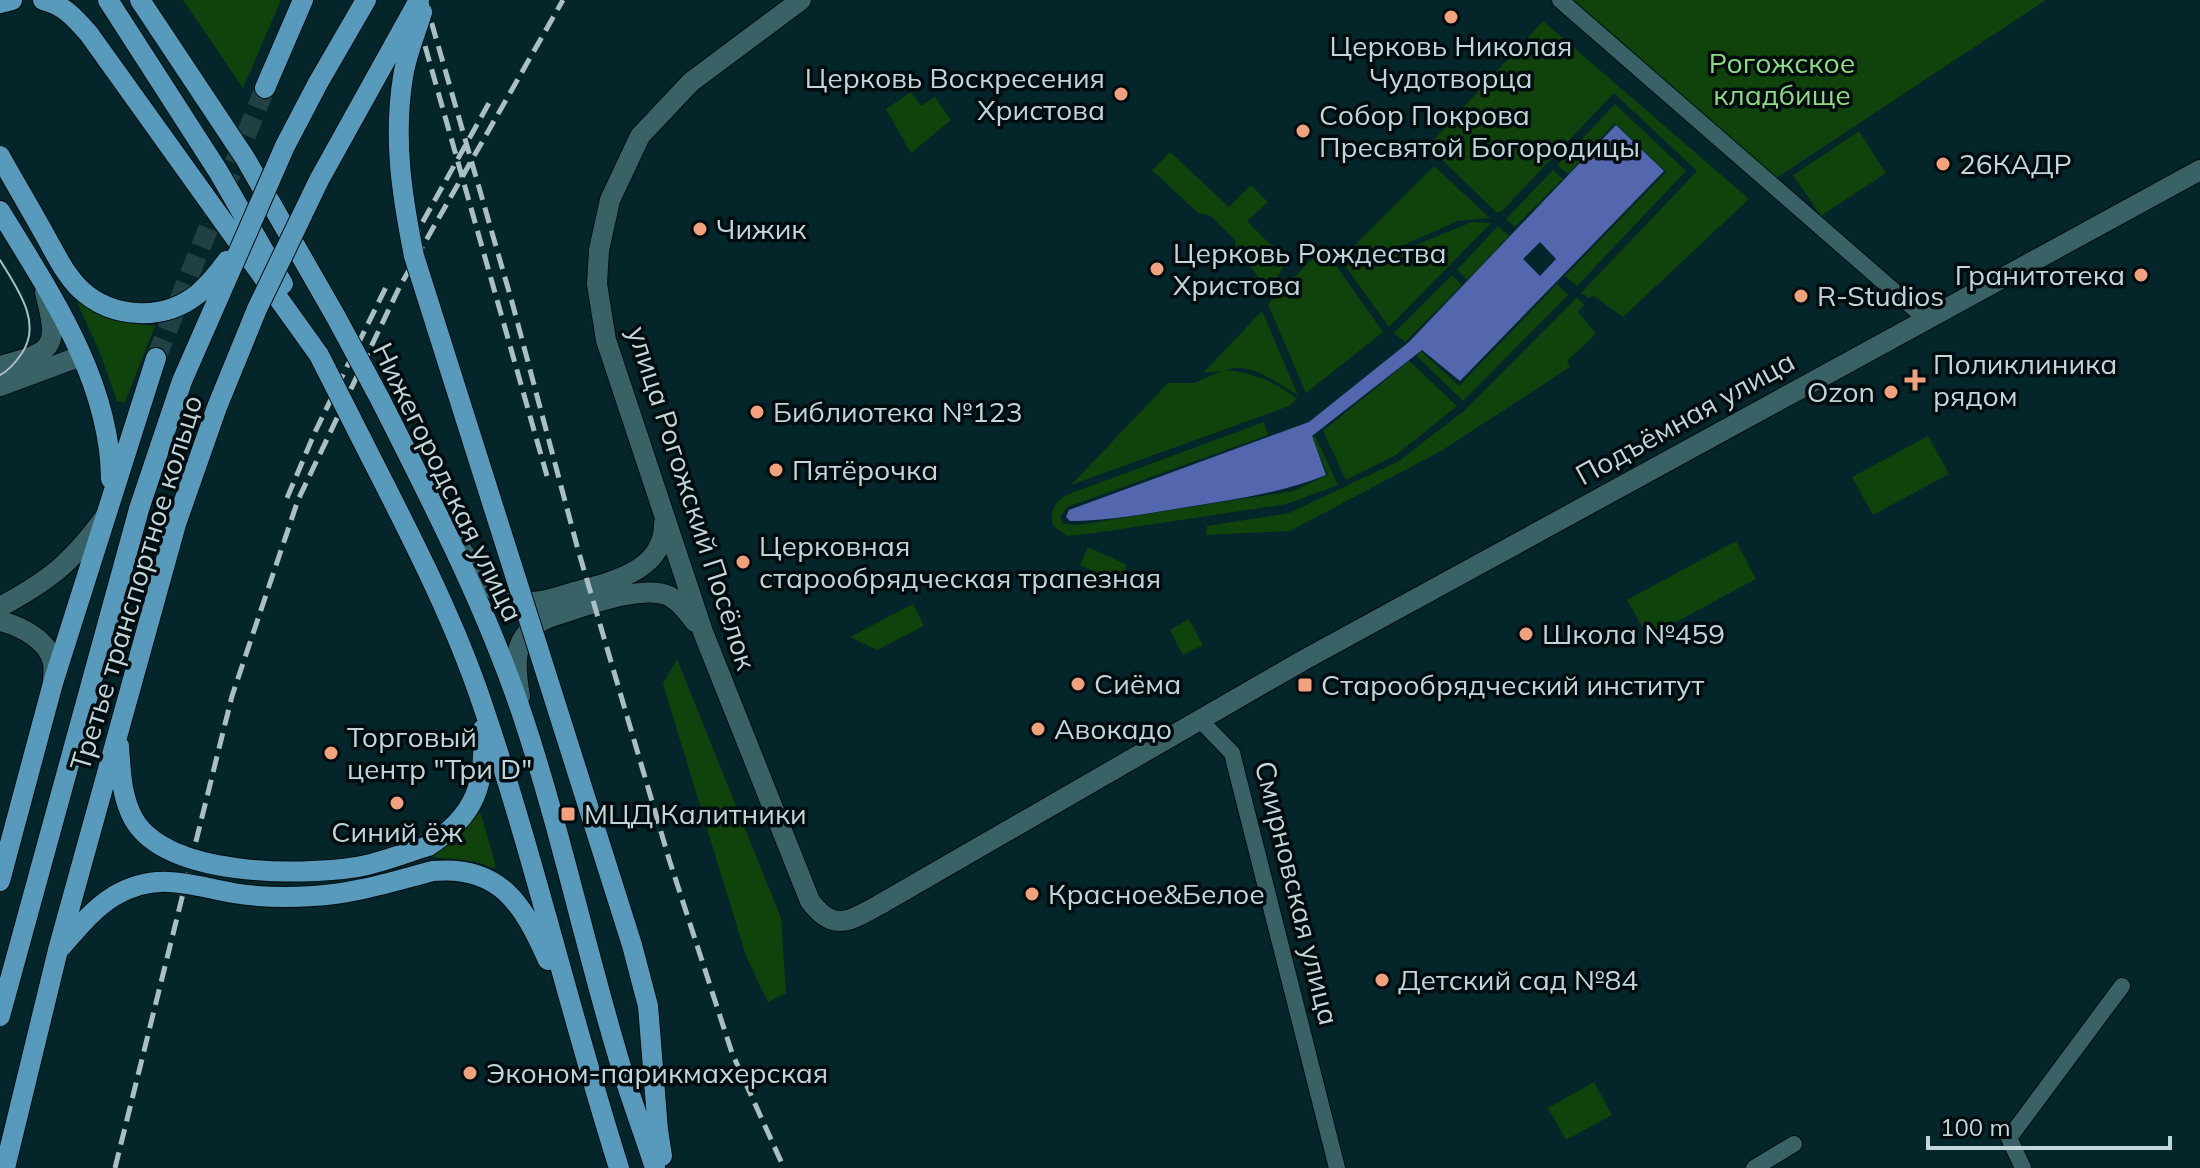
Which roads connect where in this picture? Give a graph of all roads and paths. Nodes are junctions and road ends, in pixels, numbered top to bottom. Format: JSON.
{"nodes":[{"id":1,"x":12,"y":0,"type":"edge"},
{"id":2,"x":43,"y":0,"type":"edge"},
{"id":3,"x":90,"y":0,"type":"edge"},
{"id":4,"x":108,"y":0,"type":"edge"},
{"id":5,"x":140,"y":0,"type":"edge"},
{"id":6,"x":150,"y":0,"type":"edge"},
{"id":7,"x":303,"y":0,"type":"edge"},
{"id":8,"x":366,"y":0,"type":"edge"},
{"id":9,"x":419,"y":0,"type":"edge"},
{"id":10,"x":427,"y":0,"type":"edge"},
{"id":11,"x":801,"y":0,"type":"edge"},
{"id":12,"x":1560,"y":0,"type":"edge"},
{"id":13,"x":0,"y":3,"type":"edge"},
{"id":14,"x":172,"y":47,"type":"junction"},
{"id":15,"x":151,"y":70,"type":"junction"},
{"id":16,"x":265,"y":88,"type":"tunnel mouth"},
{"id":17,"x":0,"y":156,"type":"edge"},
{"id":18,"x":2200,"y":170,"type":"edge"},
{"id":19,"x":0,"y":211,"type":"edge"},
{"id":20,"x":242,"y":242,"type":"junction"},
{"id":21,"x":41,"y":277,"type":"junction"},
{"id":22,"x":1925,"y":318,"type":"junction"},
{"id":23,"x":319,"y":355,"type":"junction"},
{"id":24,"x":81,"y":356,"type":"junction"},
{"id":25,"x":156,"y":358,"type":"tunnel mouth"},
{"id":26,"x":0,"y":366,"type":"edge"},
{"id":27,"x":0,"y":386,"type":"edge"},
{"id":28,"x":107,"y":510,"type":"junction"},
{"id":29,"x":663,"y":515,"type":"junction"},
{"id":30,"x":444,"y":524,"type":"junction"},
{"id":31,"x":0,"y":607,"type":"edge"},
{"id":32,"x":0,"y":621,"type":"edge"},
{"id":33,"x":703,"y":632,"type":"junction"},
{"id":34,"x":53,"y":683,"type":"junction"},
{"id":35,"x":482,"y":701,"type":"junction"},
{"id":36,"x":523,"y":718,"type":"junction"},
{"id":37,"x":1200,"y":720,"type":"junction"},
{"id":38,"x":119,"y":729,"type":"junction"},
{"id":39,"x":0,"y":881,"type":"edge"},
{"id":40,"x":58,"y":950,"type":"junction"},
{"id":41,"x":2122,"y":986,"type":"dead end"},
{"id":42,"x":571,"y":1009,"type":"junction"},
{"id":43,"x":0,"y":1016,"type":"edge"},
{"id":44,"x":1794,"y":1144,"type":"dead end"},
{"id":45,"x":5,"y":1168,"type":"edge"},
{"id":46,"x":619,"y":1168,"type":"edge"},
{"id":47,"x":655,"y":1168,"type":"edge"},
{"id":48,"x":665,"y":1168,"type":"edge"},
{"id":49,"x":1337,"y":1168,"type":"edge"},
{"id":50,"x":1754,"y":1168,"type":"edge"},
{"id":51,"x":2023,"y":1168,"type":"edge"}],
"edges":[{"from":1,"to":13,"type":"main road"},
{"from":2,"to":23,"type":"main road"},
{"from":3,"to":15,"type":"main road"},
{"from":4,"to":15,"type":"main road","name":"Нижегородская улица"},
{"from":5,"to":14,"type":"main road","name":"Нижегородская улица"},
{"from":6,"to":14,"type":"main road"},
{"from":7,"to":16,"type":"main road"},
{"from":8,"to":20,"type":"main road","name":"Третье транспортное кольцо","bridge":true},
{"from":9,"to":38,"type":"main road","name":"Третье транспортное кольцо","bridge":true},
{"from":10,"to":48,"type":"main road","bridge":true},
{"from":11,"to":29,"type":"street","name":"улица Рогожский Посёлок"},
{"from":12,"to":22,"type":"street"},
{"from":14,"to":30,"type":"main road","name":"Нижегородская улица","bridge":true},
{"from":15,"to":23,"type":"main road","name":"Нижегородская улица"},
{"from":17,"to":20,"type":"main road","bridge":true},
{"from":18,"to":22,"type":"street","name":"Подъёмная улица"},
{"from":19,"to":21,"type":"main road"},
{"from":20,"to":43,"type":"main road","name":"Третье транспортное кольцо","bridge":true},
{"from":21,"to":24,"type":"main road"},
{"from":21,"to":26,"type":"street"},
{"from":22,"to":37,"type":"street","name":"Подъёмная улица"},
{"from":23,"to":35,"type":"main road","name":"Нижегородская улица","bridge":true},
{"from":24,"to":27,"type":"street"},
{"from":24,"to":28,"type":"main road"},
{"from":25,"to":28,"type":"main road"},
{"from":28,"to":31,"type":"street"},
{"from":28,"to":34,"type":"main road"},
{"from":29,"to":30,"type":"street"},
{"from":29,"to":33,"type":"street","name":"улица Рогожский Посёлок"},
{"from":30,"to":36,"type":"main road","name":"Нижегородская улица"},
{"from":32,"to":34,"type":"street"},
{"from":33,"to":36,"type":"street"},
{"from":33,"to":37,"type":"street","name":"улица Рогожский Посёлок"},
{"from":34,"to":39,"type":"main road"},
{"from":35,"to":38,"type":"main road","bridge":true},
{"from":35,"to":42,"type":"main road","name":"Нижегородская улица"},
{"from":36,"to":47,"type":"main road","name":"Нижегородская улица"},
{"from":37,"to":49,"type":"street","name":"Смирновская улица"},
{"from":38,"to":40,"type":"main road","name":"Третье транспортное кольцо","bridge":true},
{"from":40,"to":42,"type":"main road","bridge":true},
{"from":40,"to":45,"type":"main road","name":"Третье транспортное кольцо"},
{"from":41,"to":51,"type":"street"},
{"from":42,"to":46,"type":"main road","name":"Нижегородская улица"},
{"from":44,"to":50,"type":"street"}]}
